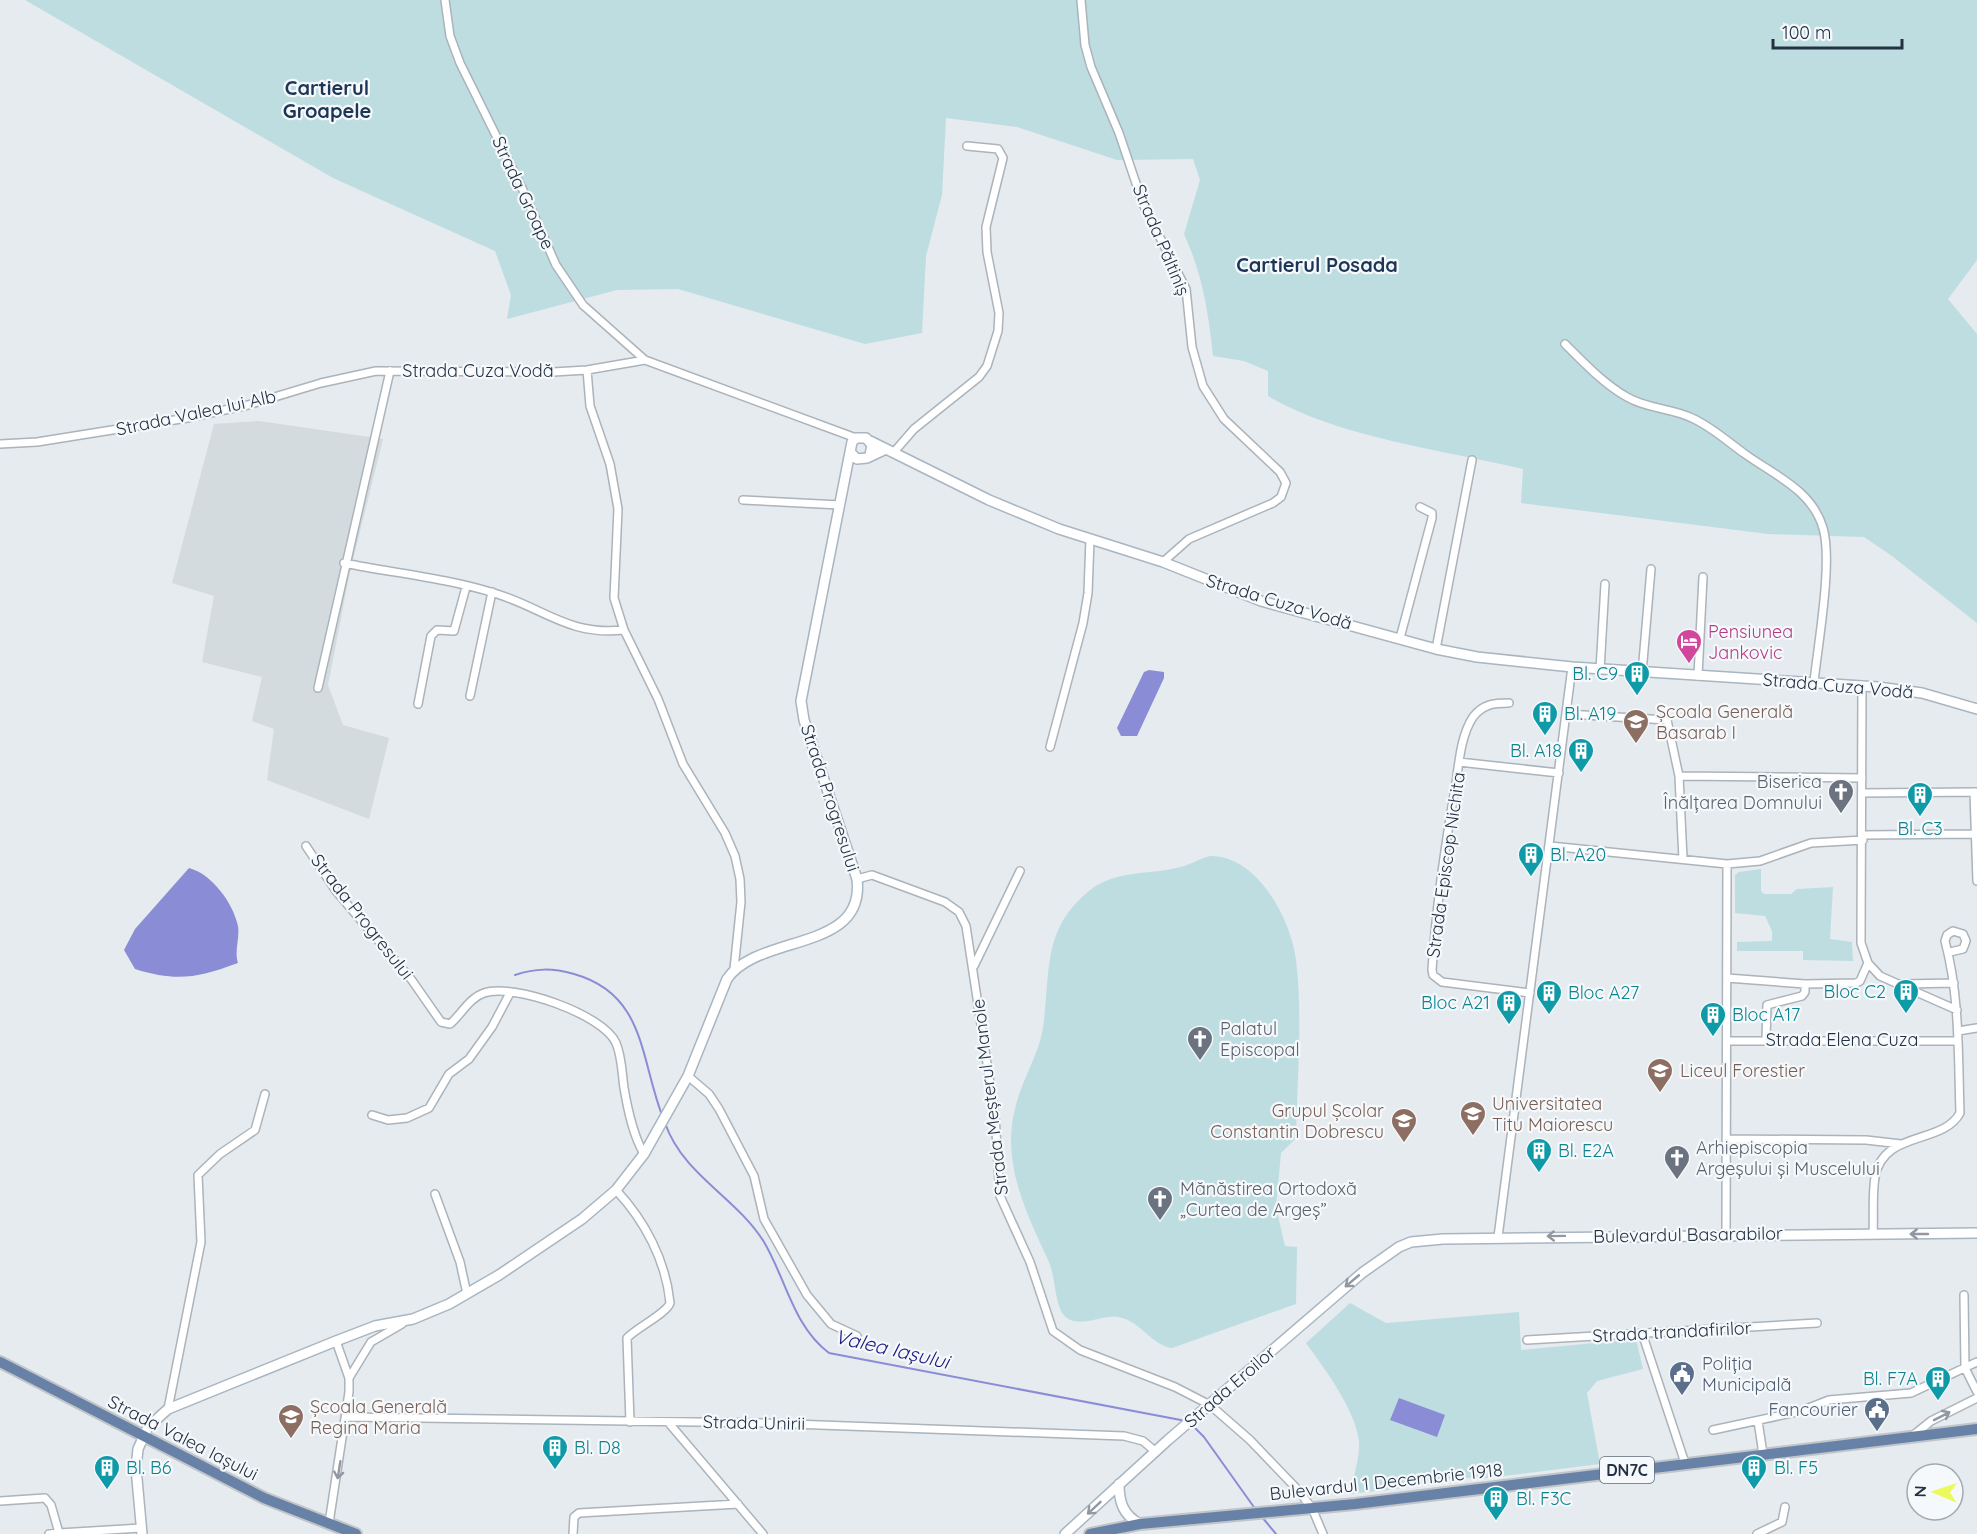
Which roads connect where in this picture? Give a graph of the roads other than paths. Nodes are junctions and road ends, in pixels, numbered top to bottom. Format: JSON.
{"nodes":[{"id":1,"x":445,"y":0,"type":"edge"},
{"id":2,"x":1081,"y":0,"type":"edge"},
{"id":3,"x":967,"y":146,"type":"dead end"},
{"id":4,"x":1565,"y":344,"type":"dead end"},
{"id":5,"x":645,"y":360,"type":"junction"},
{"id":6,"x":587,"y":370,"type":"junction"},
{"id":7,"x":390,"y":371,"type":"junction"},
{"id":8,"x":870,"y":441,"type":"junction"},
{"id":9,"x":0,"y":444,"type":"edge"},
{"id":10,"x":852,"y":446,"type":"junction"},
{"id":11,"x":889,"y":451,"type":"junction"},
{"id":12,"x":866,"y":457,"type":"junction"},
{"id":13,"x":1472,"y":460,"type":"dead end"},
{"id":14,"x":848,"y":474,"type":"junction"},
{"id":15,"x":743,"y":500,"type":"dead end"},
{"id":16,"x":840,"y":505,"type":"junction"},
{"id":17,"x":1420,"y":507,"type":"dead end"},
{"id":18,"x":1090,"y":539,"type":"junction"},
{"id":19,"x":1163,"y":562,"type":"junction"},
{"id":20,"x":344,"y":563,"type":"junction"},
{"id":21,"x":1652,"y":569,"type":"dead end"},
{"id":22,"x":1703,"y":577,"type":"dead end"},
{"id":23,"x":1605,"y":584,"type":"dead end"},
{"id":24,"x":466,"y":587,"type":"junction"},
{"id":25,"x":492,"y":592,"type":"junction"},
{"id":26,"x":624,"y":630,"type":"junction"},
{"id":27,"x":1400,"y":638,"type":"junction"},
{"id":28,"x":1436,"y":649,"type":"junction"},
{"id":29,"x":1572,"y":667,"type":"junction"},
{"id":30,"x":1600,"y":670,"type":"junction"},
{"id":31,"x":1642,"y":673,"type":"junction"},
{"id":32,"x":1698,"y":676,"type":"junction"},
{"id":33,"x":1814,"y":682,"type":"junction"},
{"id":34,"x":1862,"y":685,"type":"junction"},
{"id":35,"x":318,"y":688,"type":"dead end"},
{"id":36,"x":470,"y":696,"type":"dead end"},
{"id":37,"x":1509,"y":703,"type":"dead end"},
{"id":38,"x":418,"y":704,"type":"dead end"},
{"id":39,"x":1977,"y":709,"type":"edge"},
{"id":40,"x":1567,"y":714,"type":"junction"},
{"id":41,"x":1050,"y":747,"type":"dead end"},
{"id":42,"x":1460,"y":762,"type":"junction"},
{"id":43,"x":1559,"y":773,"type":"junction"},
{"id":44,"x":1679,"y":776,"type":"junction"},
{"id":45,"x":1862,"y":778,"type":"junction"},
{"id":46,"x":1976,"y":792,"type":"edge"},
{"id":47,"x":1862,"y":793,"type":"junction"},
{"id":48,"x":1975,"y":834,"type":"junction"},
{"id":49,"x":1863,"y":838,"type":"junction"},
{"id":50,"x":306,"y":846,"type":"dead end"},
{"id":51,"x":1550,"y":846,"type":"junction"},
{"id":52,"x":1683,"y":859,"type":"junction"},
{"id":53,"x":1728,"y":864,"type":"junction"},
{"id":54,"x":1020,"y":871,"type":"dead end"},
{"id":55,"x":857,"y":879,"type":"junction"},
{"id":56,"x":1977,"y":881,"type":"edge"},
{"id":57,"x":1950,"y":952,"type":"dead end"},
{"id":58,"x":1868,"y":963,"type":"junction"},
{"id":59,"x":974,"y":968,"type":"junction"},
{"id":60,"x":734,"y":969,"type":"junction"},
{"id":61,"x":1727,"y":978,"type":"junction"},
{"id":62,"x":1954,"y":983,"type":"junction"},
{"id":63,"x":1805,"y":984,"type":"junction"},
{"id":64,"x":1897,"y":984,"type":"junction"},
{"id":65,"x":510,"y":993,"type":"junction"},
{"id":66,"x":1530,"y":993,"type":"junction"},
{"id":67,"x":1957,"y":1010,"type":"junction"},
{"id":68,"x":1977,"y":1028,"type":"edge"},
{"id":69,"x":1958,"y":1031,"type":"junction"},
{"id":70,"x":1766,"y":1040,"type":"junction"},
{"id":71,"x":1727,"y":1041,"type":"junction"},
{"id":72,"x":1958,"y":1041,"type":"junction"},
{"id":73,"x":688,"y":1076,"type":"junction"},
{"id":74,"x":265,"y":1094,"type":"dead end"},
{"id":75,"x":372,"y":1115,"type":"dead end"},
{"id":76,"x":1726,"y":1139,"type":"junction"},
{"id":77,"x":1901,"y":1144,"type":"junction"},
{"id":78,"x":644,"y":1154,"type":"junction"},
{"id":79,"x":616,"y":1190,"type":"junction"},
{"id":80,"x":435,"y":1194,"type":"dead end"},
{"id":81,"x":1977,"y":1233,"type":"edge"},
{"id":82,"x":1726,"y":1234,"type":"junction"},
{"id":83,"x":1873,"y":1234,"type":"junction"},
{"id":84,"x":1498,"y":1237,"type":"junction"},
{"id":85,"x":1399,"y":1247,"type":"joint"},
{"id":86,"x":466,"y":1294,"type":"junction"},
{"id":87,"x":1964,"y":1295,"type":"dead end"},
{"id":88,"x":413,"y":1319,"type":"junction"},
{"id":89,"x":1816,"y":1323,"type":"dead end"},
{"id":90,"x":1642,"y":1333,"type":"junction"},
{"id":91,"x":857,"y":1336,"type":"dead end"},
{"id":92,"x":1527,"y":1340,"type":"dead end"},
{"id":93,"x":336,"y":1341,"type":"junction"},
{"id":94,"x":0,"y":1362,"type":"edge"},
{"id":95,"x":1977,"y":1362,"type":"edge"},
{"id":96,"x":1965,"y":1368,"type":"junction"},
{"id":97,"x":349,"y":1378,"type":"junction"},
{"id":98,"x":1977,"y":1392,"type":"edge"},
{"id":99,"x":1977,"y":1398,"type":"edge"},
{"id":100,"x":1209,"y":1405,"type":"junction"},
{"id":101,"x":168,"y":1409,"type":"junction"},
{"id":102,"x":347,"y":1417,"type":"junction"},
{"id":103,"x":1758,"y":1421,"type":"junction"},
{"id":104,"x":630,"y":1422,"type":"junction"},
{"id":105,"x":668,"y":1422,"type":"junction"},
{"id":106,"x":1977,"y":1429,"type":"edge"},
{"id":107,"x":1713,"y":1430,"type":"dead end"},
{"id":108,"x":141,"y":1436,"type":"junction"},
{"id":109,"x":1909,"y":1438,"type":"junction"},
{"id":110,"x":1156,"y":1452,"type":"junction"},
{"id":111,"x":1763,"y":1454,"type":"junction"},
{"id":112,"x":1685,"y":1464,"type":"junction"},
{"id":113,"x":1119,"y":1484,"type":"junction"},
{"id":114,"x":0,"y":1501,"type":"edge"},
{"id":115,"x":738,"y":1504,"type":"junction"},
{"id":116,"x":1785,"y":1507,"type":"dead end"},
{"id":117,"x":1312,"y":1508,"type":"junction"},
{"id":118,"x":329,"y":1523,"type":"junction"},
{"id":119,"x":1140,"y":1524,"type":"junction"},
{"id":120,"x":142,"y":1531,"type":"edge"},
{"id":121,"x":59,"y":1533,"type":"edge"},
{"id":122,"x":1098,"y":1533,"type":"edge"},
{"id":123,"x":48,"y":1534,"type":"edge"},
{"id":124,"x":356,"y":1534,"type":"edge"},
{"id":125,"x":573,"y":1534,"type":"edge"},
{"id":126,"x":763,"y":1534,"type":"edge"},
{"id":127,"x":1065,"y":1534,"type":"edge"},
{"id":128,"x":1323,"y":1534,"type":"edge"},
{"id":129,"x":1757,"y":1534,"type":"edge"}],
"edges":[{"from":1,"to":5,"type":"street","name":"Strada Groape"},
{"from":2,"to":19,"type":"street","name":"Strada Păltiniș"},
{"from":3,"to":11,"type":"street"},
{"from":4,"to":33,"type":"street"},
{"from":5,"to":6,"type":"street","name":"Strada Cuza Vodă"},
{"from":5,"to":10,"type":"street","name":"Strada Cuza Vodă"},
{"from":6,"to":7,"type":"street","name":"Strada Cuza Vodă"},
{"from":6,"to":26,"type":"street"},
{"from":7,"to":9,"type":"street","name":"Strada Valea lui Alb"},
{"from":7,"to":20,"type":"street","name":"Strada Cuza Vodă"},
{"from":8,"to":10,"type":"street"},
{"from":8,"to":11,"type":"street","name":"Strada Cuza Vodă"},
{"from":8,"to":12,"type":"street"},
{"from":10,"to":12,"type":"street"},
{"from":10,"to":14,"type":"street","name":"Strada Progresului"},
{"from":11,"to":12,"type":"street"},
{"from":11,"to":18,"type":"street","name":"Strada Cuza Vodă"},
{"from":12,"to":14,"type":"street"},
{"from":13,"to":28,"type":"street"},
{"from":14,"to":16,"type":"street","name":"Strada Progresului"},
{"from":15,"to":16,"type":"street"},
{"from":16,"to":55,"type":"street","name":"Strada Progresului"},
{"from":17,"to":27,"type":"street"},
{"from":18,"to":19,"type":"street","name":"Strada Cuza Vodă"},
{"from":18,"to":41,"type":"street"},
{"from":19,"to":27,"type":"street","name":"Strada Cuza Vodă"},
{"from":20,"to":24,"type":"street"},
{"from":20,"to":35,"type":"street","name":"Strada Cuza Vodă"},
{"from":21,"to":31,"type":"street"},
{"from":22,"to":32,"type":"street"},
{"from":23,"to":30,"type":"street"},
{"from":24,"to":25,"type":"street"},
{"from":24,"to":38,"type":"street"},
{"from":25,"to":26,"type":"street"},
{"from":25,"to":36,"type":"street"},
{"from":26,"to":60,"type":"street"},
{"from":27,"to":28,"type":"street","name":"Strada Cuza Vodă"},
{"from":28,"to":29,"type":"street","name":"Strada Cuza Vodă"},
{"from":29,"to":30,"type":"street","name":"Strada Cuza Vodă"},
{"from":29,"to":40,"type":"street"},
{"from":30,"to":31,"type":"street","name":"Strada Cuza Vodă"},
{"from":31,"to":32,"type":"street","name":"Strada Cuza Vodă"},
{"from":32,"to":33,"type":"street","name":"Strada Cuza Vodă"},
{"from":33,"to":34,"type":"street","name":"Strada Cuza Vodă"},
{"from":34,"to":39,"type":"street","name":"Strada Cuza Vodă"},
{"from":34,"to":45,"type":"street"},
{"from":37,"to":42,"type":"street","name":"Strada Episcop Nichita"},
{"from":40,"to":43,"type":"street"},
{"from":40,"to":44,"type":"street"},
{"from":42,"to":43,"type":"street","name":"Strada Episcop Nichita"},
{"from":42,"to":66,"type":"street","name":"Strada Episcop Nichita"},
{"from":43,"to":51,"type":"street"},
{"from":44,"to":45,"type":"street"},
{"from":44,"to":52,"type":"street"},
{"from":45,"to":47,"type":"street"},
{"from":46,"to":47,"type":"street"},
{"from":46,"to":48,"type":"street"},
{"from":47,"to":49,"type":"street"},
{"from":48,"to":49,"type":"street"},
{"from":48,"to":56,"type":"street"},
{"from":49,"to":53,"type":"street"},
{"from":49,"to":58,"type":"street"},
{"from":50,"to":65,"type":"street","name":"Strada Progresului"},
{"from":51,"to":52,"type":"street"},
{"from":51,"to":66,"type":"street"},
{"from":52,"to":53,"type":"street"},
{"from":53,"to":61,"type":"street"},
{"from":54,"to":59,"type":"street"},
{"from":55,"to":59,"type":"street","name":"Strada Meșterul Manole"},
{"from":55,"to":60,"type":"street","name":"Strada Progresului"},
{"from":57,"to":62,"type":"street"},
{"from":58,"to":63,"type":"street"},
{"from":58,"to":64,"type":"street"},
{"from":59,"to":100,"type":"street","name":"Strada Meșterul Manole"},
{"from":60,"to":73,"type":"street"},
{"from":61,"to":63,"type":"street"},
{"from":61,"to":71,"type":"street"},
{"from":62,"to":64,"type":"street"},
{"from":62,"to":67,"type":"street"},
{"from":63,"to":70,"type":"street"},
{"from":64,"to":67,"type":"street"},
{"from":65,"to":75,"type":"street"},
{"from":65,"to":78,"type":"street","name":"Strada Progresului"},
{"from":66,"to":84,"type":"street"},
{"from":67,"to":69,"type":"street"},
{"from":68,"to":69,"type":"street"},
{"from":69,"to":72,"type":"street"},
{"from":70,"to":71,"type":"street","name":"Strada Elena Cuza"},
{"from":70,"to":72,"type":"street","name":"Strada Elena Cuza"},
{"from":71,"to":76,"type":"street"},
{"from":72,"to":77,"type":"street"},
{"from":73,"to":78,"type":"street"},
{"from":73,"to":91,"type":"street"},
{"from":74,"to":101,"type":"street"},
{"from":76,"to":77,"type":"street"},
{"from":76,"to":82,"type":"street"},
{"from":77,"to":83,"type":"street"},
{"from":78,"to":79,"type":"street"},
{"from":79,"to":86,"type":"street"},
{"from":79,"to":104,"type":"street"},
{"from":80,"to":86,"type":"street"},
{"from":81,"to":83,"type":"street","name":"Bulevardul Basarabilor","one_way":true},
{"from":82,"to":83,"type":"street","name":"Bulevardul Basarabilor"},
{"from":82,"to":84,"type":"street","name":"Bulevardul Basarabilor","one_way":true},
{"from":84,"to":85,"type":"street","name":"Bulevardul Basarabilor"},
{"from":85,"to":100,"type":"street","name":"Strada Eroilor","one_way":true},
{"from":86,"to":88,"type":"street"},
{"from":87,"to":96,"type":"street"},
{"from":88,"to":93,"type":"street"},
{"from":88,"to":97,"type":"street"},
{"from":89,"to":90,"type":"street","name":"Strada trandafirilor"},
{"from":90,"to":92,"type":"street","name":"Strada trandafirilor"},
{"from":90,"to":112,"type":"street"},
{"from":93,"to":97,"type":"street"},
{"from":93,"to":101,"type":"street"},
{"from":94,"to":108,"type":"main road","name":"Strada Valea Iașului"},
{"from":95,"to":96,"type":"street"},
{"from":96,"to":98,"type":"street"},
{"from":96,"to":103,"type":"street"},
{"from":97,"to":102,"type":"street"},
{"from":109,"to":99,"type":"street","one_way":true},
{"from":100,"to":110,"type":"street","name":"Strada Eroilor"},
{"from":100,"to":117,"type":"street","name":"Strada Meșterul Manole"},
{"from":101,"to":108,"type":"street"},
{"from":102,"to":104,"type":"street","name":"Strada Unirii"},
{"from":102,"to":118,"type":"street","one_way":true},
{"from":103,"to":107,"type":"street"},
{"from":103,"to":111,"type":"street"},
{"from":104,"to":105,"type":"street","name":"Strada Unirii"},
{"from":105,"to":110,"type":"street","name":"Strada Unirii"},
{"from":105,"to":115,"type":"street"},
{"from":106,"to":109,"type":"main road","name":"Bulevardul 1 Decembrie 1918","number":"DN7C"},
{"from":108,"to":118,"type":"main road","name":"Strada Valea Iașului"},
{"from":108,"to":120,"type":"street"},
{"from":109,"to":111,"type":"main road","name":"Bulevardul 1 Decembrie 1918","number":"DN7C"},
{"from":110,"to":113,"type":"street","name":"Strada Eroilor"},
{"from":111,"to":112,"type":"main road","name":"Bulevardul 1 Decembrie 1918","number":"DN7C"},
{"from":112,"to":117,"type":"main road","name":"Bulevardul 1 Decembrie 1918","number":"DN7C"},
{"from":113,"to":119,"type":"street"},
{"from":113,"to":127,"type":"street","name":"Strada Eroilor","one_way":true},
{"from":114,"to":121,"type":"street"},
{"from":115,"to":125,"type":"street"},
{"from":115,"to":126,"type":"street"},
{"from":116,"to":129,"type":"street"},
{"from":117,"to":119,"type":"main road","name":"Bulevardul 1 Decembrie 1918","number":"DN7C"},
{"from":117,"to":128,"type":"street","name":"Strada Meșterul Manole"},
{"from":118,"to":124,"type":"main road","name":"Strada Valea Iașului"},
{"from":119,"to":122,"type":"main road","name":"Bulevardul 1 Decembrie 1918","number":"DN7C"},
{"from":120,"to":121,"type":"street"},
{"from":121,"to":123,"type":"street"}]}
